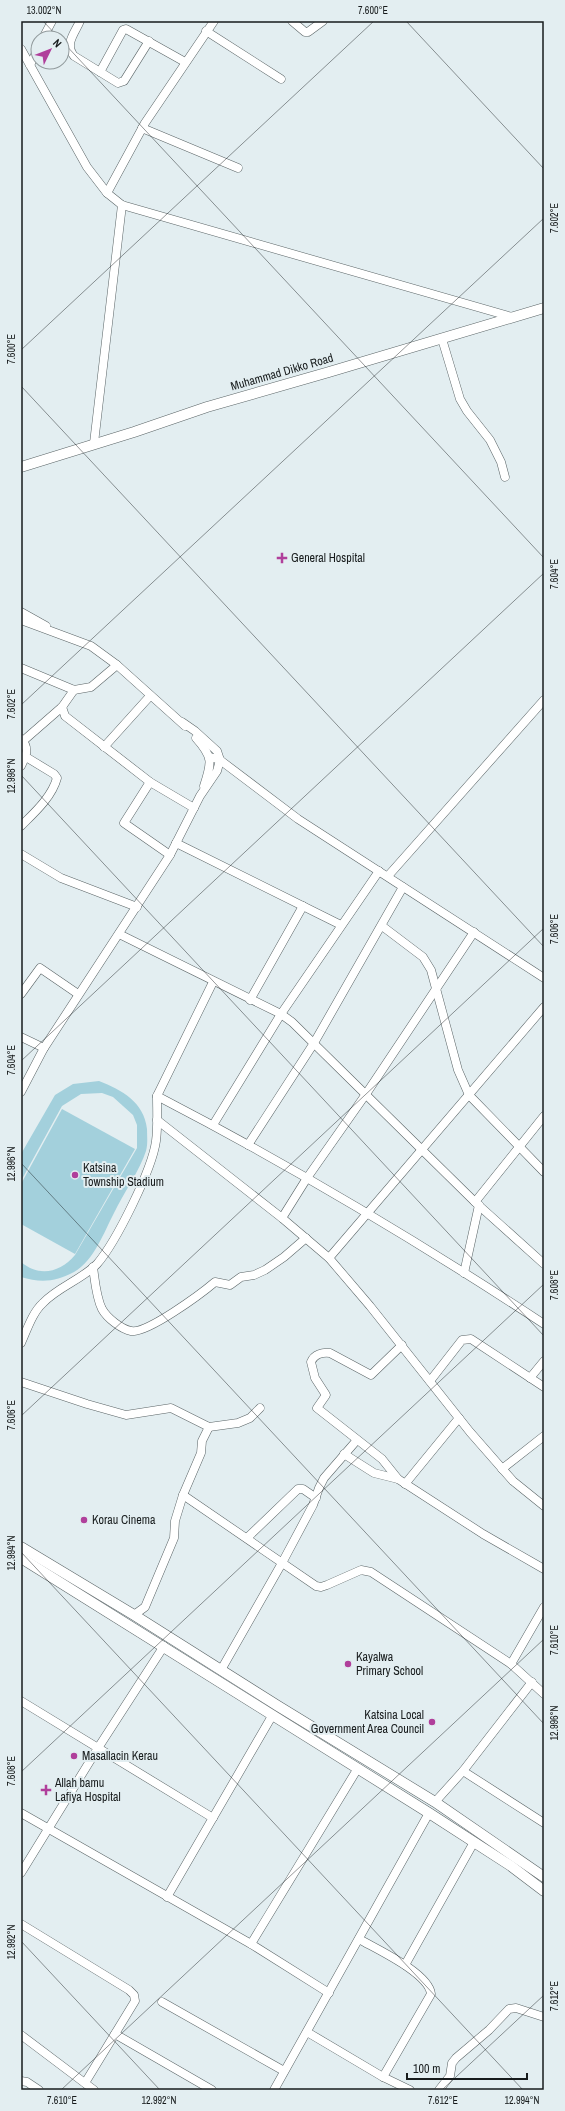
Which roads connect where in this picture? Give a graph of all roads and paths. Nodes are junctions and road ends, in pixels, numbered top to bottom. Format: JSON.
{"nodes":[{"id":1,"x":52,"y":21,"type":"edge"},
{"id":2,"x":80,"y":21,"type":"edge"},
{"id":3,"x":214,"y":21,"type":"edge"},
{"id":4,"x":292,"y":21,"type":"edge"},
{"id":5,"x":323,"y":21,"type":"edge"},
{"id":6,"x":47,"y":30,"type":"edge"},
{"id":7,"x":206,"y":31,"type":"junction"},
{"id":8,"x":149,"y":42,"type":"junction"},
{"id":9,"x":21,"y":49,"type":"edge"},
{"id":10,"x":185,"y":62,"type":"junction"},
{"id":11,"x":30,"y":66,"type":"edge"},
{"id":12,"x":32,"y":70,"type":"edge"},
{"id":13,"x":100,"y":72,"type":"junction"},
{"id":14,"x":281,"y":79,"type":"dead end"},
{"id":15,"x":142,"y":128,"type":"junction"},
{"id":16,"x":238,"y":168,"type":"dead end"},
{"id":17,"x":107,"y":193,"type":"junction"},
{"id":18,"x":122,"y":205,"type":"junction"},
{"id":19,"x":544,"y":308,"type":"edge"},
{"id":20,"x":512,"y":317,"type":"junction"},
{"id":21,"x":442,"y":339,"type":"junction"},
{"id":22,"x":94,"y":443,"type":"junction"},
{"id":23,"x":25,"y":465,"type":"edge"},
{"id":24,"x":21,"y":473,"type":"edge"},
{"id":25,"x":505,"y":477,"type":"dead end"},
{"id":26,"x":21,"y":612,"type":"edge"},
{"id":27,"x":21,"y":620,"type":"edge"},
{"id":28,"x":61,"y":635,"type":"junction"},
{"id":29,"x":117,"y":665,"type":"junction"},
{"id":30,"x":21,"y":668,"type":"edge"},
{"id":31,"x":74,"y":690,"type":"junction"},
{"id":32,"x":150,"y":696,"type":"junction"},
{"id":33,"x":544,"y":700,"type":"edge"},
{"id":34,"x":62,"y":707,"type":"junction"},
{"id":35,"x":182,"y":722,"type":"junction"},
{"id":36,"x":22,"y":740,"type":"edge"},
{"id":37,"x":104,"y":747,"type":"junction"},
{"id":38,"x":26,"y":757,"type":"junction"},
{"id":39,"x":210,"y":757,"type":"junction"},
{"id":40,"x":220,"y":760,"type":"junction"},
{"id":41,"x":21,"y":766,"type":"edge"},
{"id":42,"x":150,"y":782,"type":"junction"},
{"id":43,"x":200,"y":796,"type":"junction"},
{"id":44,"x":194,"y":808,"type":"junction"},
{"id":45,"x":21,"y":826,"type":"edge"},
{"id":46,"x":176,"y":843,"type":"junction"},
{"id":47,"x":21,"y":854,"type":"edge"},
{"id":48,"x":170,"y":855,"type":"junction"},
{"id":49,"x":379,"y":871,"type":"junction"},
{"id":50,"x":388,"y":876,"type":"junction"},
{"id":51,"x":403,"y":887,"type":"junction"},
{"id":52,"x":303,"y":906,"type":"junction"},
{"id":53,"x":137,"y":907,"type":"junction"},
{"id":54,"x":341,"y":925,"type":"junction"},
{"id":55,"x":382,"y":926,"type":"junction"},
{"id":56,"x":474,"y":932,"type":"junction"},
{"id":57,"x":119,"y":934,"type":"junction"},
{"id":58,"x":544,"y":978,"type":"edge"},
{"id":59,"x":213,"y":982,"type":"junction"},
{"id":60,"x":436,"y":991,"type":"junction"},
{"id":61,"x":21,"y":994,"type":"edge"},
{"id":62,"x":78,"y":994,"type":"junction"},
{"id":63,"x":250,"y":1000,"type":"junction"},
{"id":64,"x":544,"y":1007,"type":"edge"},
{"id":65,"x":281,"y":1014,"type":"junction"},
{"id":66,"x":23,"y":1040,"type":"edge"},
{"id":67,"x":314,"y":1043,"type":"junction"},
{"id":68,"x":44,"y":1048,"type":"junction"},
{"id":69,"x":21,"y":1092,"type":"edge"},
{"id":70,"x":366,"y":1094,"type":"junction"},
{"id":71,"x":469,"y":1095,"type":"junction"},
{"id":72,"x":157,"y":1096,"type":"junction"},
{"id":73,"x":544,"y":1116,"type":"edge"},
{"id":74,"x":157,"y":1120,"type":"junction"},
{"id":75,"x":213,"y":1125,"type":"junction"},
{"id":76,"x":248,"y":1145,"type":"junction"},
{"id":77,"x":520,"y":1147,"type":"junction"},
{"id":78,"x":422,"y":1149,"type":"junction"},
{"id":79,"x":544,"y":1172,"type":"edge"},
{"id":80,"x":307,"y":1178,"type":"junction"},
{"id":81,"x":477,"y":1203,"type":"junction"},
{"id":82,"x":366,"y":1212,"type":"junction"},
{"id":83,"x":282,"y":1218,"type":"junction"},
{"id":84,"x":306,"y":1238,"type":"junction"},
{"id":85,"x":329,"y":1258,"type":"junction"},
{"id":86,"x":544,"y":1264,"type":"edge"},
{"id":87,"x":92,"y":1268,"type":"junction"},
{"id":88,"x":464,"y":1273,"type":"junction"},
{"id":89,"x":544,"y":1324,"type":"edge"},
{"id":90,"x":21,"y":1343,"type":"edge"},
{"id":91,"x":402,"y":1345,"type":"junction"},
{"id":92,"x":544,"y":1361,"type":"edge"},
{"id":93,"x":530,"y":1378,"type":"junction"},
{"id":94,"x":430,"y":1381,"type":"junction"},
{"id":95,"x":21,"y":1382,"type":"edge"},
{"id":96,"x":544,"y":1388,"type":"edge"},
{"id":97,"x":260,"y":1408,"type":"dead end"},
{"id":98,"x":459,"y":1418,"type":"junction"},
{"id":99,"x":209,"y":1428,"type":"junction"},
{"id":100,"x":357,"y":1440,"type":"junction"},
{"id":101,"x":542,"y":1441,"type":"edge"},
{"id":102,"x":344,"y":1454,"type":"junction"},
{"id":103,"x":502,"y":1469,"type":"junction"},
{"id":104,"x":401,"y":1482,"type":"junction"},
{"id":105,"x":183,"y":1495,"type":"junction"},
{"id":106,"x":316,"y":1498,"type":"junction"},
{"id":107,"x":544,"y":1506,"type":"edge"},
{"id":108,"x":247,"y":1538,"type":"junction"},
{"id":109,"x":21,"y":1547,"type":"edge"},
{"id":110,"x":21,"y":1558,"type":"edge"},
{"id":111,"x":282,"y":1563,"type":"junction"},
{"id":112,"x":544,"y":1569,"type":"edge"},
{"id":113,"x":544,"y":1607,"type":"edge"},
{"id":114,"x":134,"y":1615,"type":"junction"},
{"id":115,"x":164,"y":1646,"type":"junction"},
{"id":116,"x":511,"y":1664,"type":"junction"},
{"id":117,"x":221,"y":1670,"type":"junction"},
{"id":118,"x":532,"y":1682,"type":"junction"},
{"id":119,"x":544,"y":1694,"type":"edge"},
{"id":120,"x":21,"y":1701,"type":"edge"},
{"id":121,"x":272,"y":1716,"type":"junction"},
{"id":122,"x":98,"y":1748,"type":"junction"},
{"id":123,"x":358,"y":1768,"type":"junction"},
{"id":124,"x":463,"y":1771,"type":"junction"},
{"id":125,"x":435,"y":1802,"type":"junction"},
{"id":126,"x":429,"y":1812,"type":"junction"},
{"id":127,"x":21,"y":1813,"type":"edge"},
{"id":128,"x":213,"y":1818,"type":"junction"},
{"id":129,"x":544,"y":1823,"type":"edge"},
{"id":130,"x":47,"y":1829,"type":"junction"},
{"id":131,"x":474,"y":1842,"type":"junction"},
{"id":132,"x":21,"y":1873,"type":"edge"},
{"id":133,"x":544,"y":1878,"type":"edge"},
{"id":134,"x":544,"y":1891,"type":"edge"},
{"id":135,"x":168,"y":1897,"type":"junction"},
{"id":136,"x":21,"y":1924,"type":"edge"},
{"id":137,"x":359,"y":1939,"type":"junction"},
{"id":138,"x":251,"y":1944,"type":"junction"},
{"id":139,"x":405,"y":1965,"type":"junction"},
{"id":140,"x":329,"y":1993,"type":"junction"},
{"id":141,"x":162,"y":2002,"type":"dead end"},
{"id":142,"x":544,"y":2017,"type":"edge"},
{"id":143,"x":307,"y":2032,"type":"junction"},
{"id":144,"x":115,"y":2034,"type":"junction"},
{"id":145,"x":21,"y":2035,"type":"edge"},
{"id":146,"x":284,"y":2071,"type":"junction"},
{"id":147,"x":383,"y":2077,"type":"junction"},
{"id":148,"x":21,"y":2081,"type":"edge"},
{"id":149,"x":85,"y":2084,"type":"junction"},
{"id":150,"x":39,"y":2090,"type":"edge"},
{"id":151,"x":94,"y":2090,"type":"edge"},
{"id":152,"x":212,"y":2090,"type":"edge"},
{"id":153,"x":274,"y":2090,"type":"edge"},
{"id":154,"x":410,"y":2090,"type":"edge"},
{"id":155,"x":439,"y":2090,"type":"edge"}],
"edges":[{"from":1,"to":6,"type":"street"},
{"from":2,"to":13,"type":"street"},
{"from":3,"to":7,"type":"street"},
{"from":4,"to":5,"type":"street"},
{"from":7,"to":10,"type":"street"},
{"from":7,"to":14,"type":"street"},
{"from":8,"to":10,"type":"street"},
{"from":8,"to":13,"type":"street"},
{"from":8,"to":13,"type":"street"},
{"from":9,"to":11,"type":"street"},
{"from":10,"to":15,"type":"street"},
{"from":12,"to":17,"type":"street"},
{"from":15,"to":16,"type":"street"},
{"from":15,"to":17,"type":"street"},
{"from":17,"to":18,"type":"street"},
{"from":18,"to":20,"type":"street"},
{"from":18,"to":22,"type":"street"},
{"from":19,"to":20,"type":"main road","name":"Muhammad Dikko Road"},
{"from":20,"to":21,"type":"main road","name":"Muhammad Dikko Road"},
{"from":21,"to":22,"type":"main road","name":"Muhammad Dikko Road"},
{"from":21,"to":25,"type":"street"},
{"from":22,"to":23,"type":"main road","name":"Muhammad Dikko Road"},
{"from":23,"to":24,"type":"main road"},
{"from":26,"to":28,"type":"street"},
{"from":27,"to":28,"type":"street"},
{"from":28,"to":29,"type":"street"},
{"from":29,"to":31,"type":"street"},
{"from":29,"to":32,"type":"street"},
{"from":30,"to":31,"type":"street"},
{"from":31,"to":34,"type":"street"},
{"from":32,"to":35,"type":"street"},
{"from":32,"to":37,"type":"street"},
{"from":33,"to":50,"type":"street"},
{"from":34,"to":36,"type":"street"},
{"from":34,"to":37,"type":"street"},
{"from":35,"to":39,"type":"street"},
{"from":35,"to":40,"type":"street"},
{"from":36,"to":38,"type":"street"},
{"from":37,"to":42,"type":"street"},
{"from":38,"to":41,"type":"street"},
{"from":38,"to":45,"type":"street"},
{"from":39,"to":40,"type":"street"},
{"from":39,"to":43,"type":"street"},
{"from":40,"to":43,"type":"street"},
{"from":40,"to":49,"type":"street"},
{"from":42,"to":44,"type":"street"},
{"from":42,"to":48,"type":"street"},
{"from":43,"to":44,"type":"street"},
{"from":44,"to":46,"type":"street"},
{"from":46,"to":48,"type":"street"},
{"from":46,"to":52,"type":"street"},
{"from":47,"to":53,"type":"street"},
{"from":48,"to":53,"type":"street"},
{"from":49,"to":50,"type":"street"},
{"from":49,"to":54,"type":"street"},
{"from":50,"to":51,"type":"street"},
{"from":51,"to":55,"type":"street"},
{"from":51,"to":56,"type":"street"},
{"from":52,"to":54,"type":"street"},
{"from":52,"to":63,"type":"street"},
{"from":53,"to":57,"type":"street"},
{"from":54,"to":65,"type":"street"},
{"from":55,"to":60,"type":"street"},
{"from":55,"to":67,"type":"street"},
{"from":56,"to":58,"type":"street"},
{"from":56,"to":60,"type":"street"},
{"from":57,"to":59,"type":"street"},
{"from":57,"to":62,"type":"street"},
{"from":59,"to":63,"type":"street"},
{"from":59,"to":72,"type":"street"},
{"from":60,"to":70,"type":"street"},
{"from":60,"to":71,"type":"street"},
{"from":61,"to":62,"type":"street"},
{"from":62,"to":68,"type":"street"},
{"from":63,"to":65,"type":"street"},
{"from":64,"to":71,"type":"street"},
{"from":65,"to":67,"type":"street"},
{"from":65,"to":75,"type":"street"},
{"from":66,"to":68,"type":"street"},
{"from":67,"to":70,"type":"street"},
{"from":67,"to":76,"type":"street"},
{"from":68,"to":69,"type":"street"},
{"from":70,"to":78,"type":"street"},
{"from":70,"to":80,"type":"street"},
{"from":71,"to":77,"type":"street"},
{"from":71,"to":78,"type":"street"},
{"from":72,"to":74,"type":"street"},
{"from":72,"to":75,"type":"street"},
{"from":73,"to":77,"type":"street"},
{"from":74,"to":83,"type":"street"},
{"from":74,"to":87,"type":"street"},
{"from":75,"to":76,"type":"street"},
{"from":76,"to":80,"type":"street"},
{"from":77,"to":79,"type":"street"},
{"from":77,"to":81,"type":"street"},
{"from":78,"to":81,"type":"street"},
{"from":78,"to":82,"type":"street"},
{"from":80,"to":82,"type":"street"},
{"from":80,"to":83,"type":"street"},
{"from":81,"to":86,"type":"street"},
{"from":81,"to":88,"type":"street"},
{"from":82,"to":85,"type":"street"},
{"from":82,"to":88,"type":"street"},
{"from":83,"to":84,"type":"street"},
{"from":84,"to":85,"type":"street"},
{"from":84,"to":87,"type":"street"},
{"from":85,"to":91,"type":"street"},
{"from":87,"to":90,"type":"street"},
{"from":88,"to":89,"type":"street"},
{"from":91,"to":94,"type":"street"},
{"from":91,"to":100,"type":"street"},
{"from":92,"to":93,"type":"street"},
{"from":93,"to":94,"type":"street"},
{"from":93,"to":96,"type":"street"},
{"from":94,"to":98,"type":"street"},
{"from":95,"to":99,"type":"street"},
{"from":97,"to":99,"type":"street"},
{"from":98,"to":103,"type":"street"},
{"from":98,"to":104,"type":"street"},
{"from":99,"to":105,"type":"street"},
{"from":100,"to":102,"type":"street"},
{"from":100,"to":104,"type":"street"},
{"from":101,"to":103,"type":"street"},
{"from":102,"to":104,"type":"street"},
{"from":102,"to":106,"type":"street"},
{"from":103,"to":107,"type":"street"},
{"from":104,"to":112,"type":"street"},
{"from":105,"to":108,"type":"street"},
{"from":105,"to":114,"type":"street"},
{"from":106,"to":108,"type":"street"},
{"from":106,"to":111,"type":"street"},
{"from":108,"to":111,"type":"street"},
{"from":109,"to":114,"type":"main road"},
{"from":110,"to":115,"type":"main road"},
{"from":111,"to":116,"type":"street"},
{"from":111,"to":117,"type":"street"},
{"from":113,"to":116,"type":"street"},
{"from":114,"to":117,"type":"main road"},
{"from":115,"to":121,"type":"main road"},
{"from":115,"to":122,"type":"street"},
{"from":116,"to":118,"type":"street"},
{"from":117,"to":125,"type":"main road"},
{"from":118,"to":119,"type":"street"},
{"from":118,"to":124,"type":"street"},
{"from":120,"to":122,"type":"street"},
{"from":121,"to":123,"type":"main road"},
{"from":121,"to":128,"type":"street"},
{"from":122,"to":128,"type":"street"},
{"from":122,"to":130,"type":"street"},
{"from":123,"to":126,"type":"main road"},
{"from":123,"to":138,"type":"street"},
{"from":124,"to":125,"type":"street"},
{"from":124,"to":129,"type":"street"},
{"from":125,"to":133,"type":"main road"},
{"from":126,"to":131,"type":"main road"},
{"from":126,"to":137,"type":"street"},
{"from":127,"to":130,"type":"street"},
{"from":128,"to":135,"type":"street"},
{"from":130,"to":132,"type":"street"},
{"from":130,"to":135,"type":"street"},
{"from":131,"to":134,"type":"main road"},
{"from":131,"to":139,"type":"street"},
{"from":135,"to":138,"type":"street"},
{"from":136,"to":144,"type":"street"},
{"from":137,"to":139,"type":"street"},
{"from":137,"to":140,"type":"street"},
{"from":138,"to":140,"type":"street"},
{"from":139,"to":147,"type":"street"},
{"from":140,"to":143,"type":"street"},
{"from":141,"to":146,"type":"street"},
{"from":142,"to":155,"type":"street"},
{"from":143,"to":146,"type":"street"},
{"from":143,"to":147,"type":"street"},
{"from":144,"to":149,"type":"street"},
{"from":144,"to":152,"type":"street"},
{"from":145,"to":149,"type":"street"},
{"from":146,"to":153,"type":"street"},
{"from":147,"to":154,"type":"street"},
{"from":148,"to":150,"type":"street"},
{"from":149,"to":151,"type":"street"}]}
